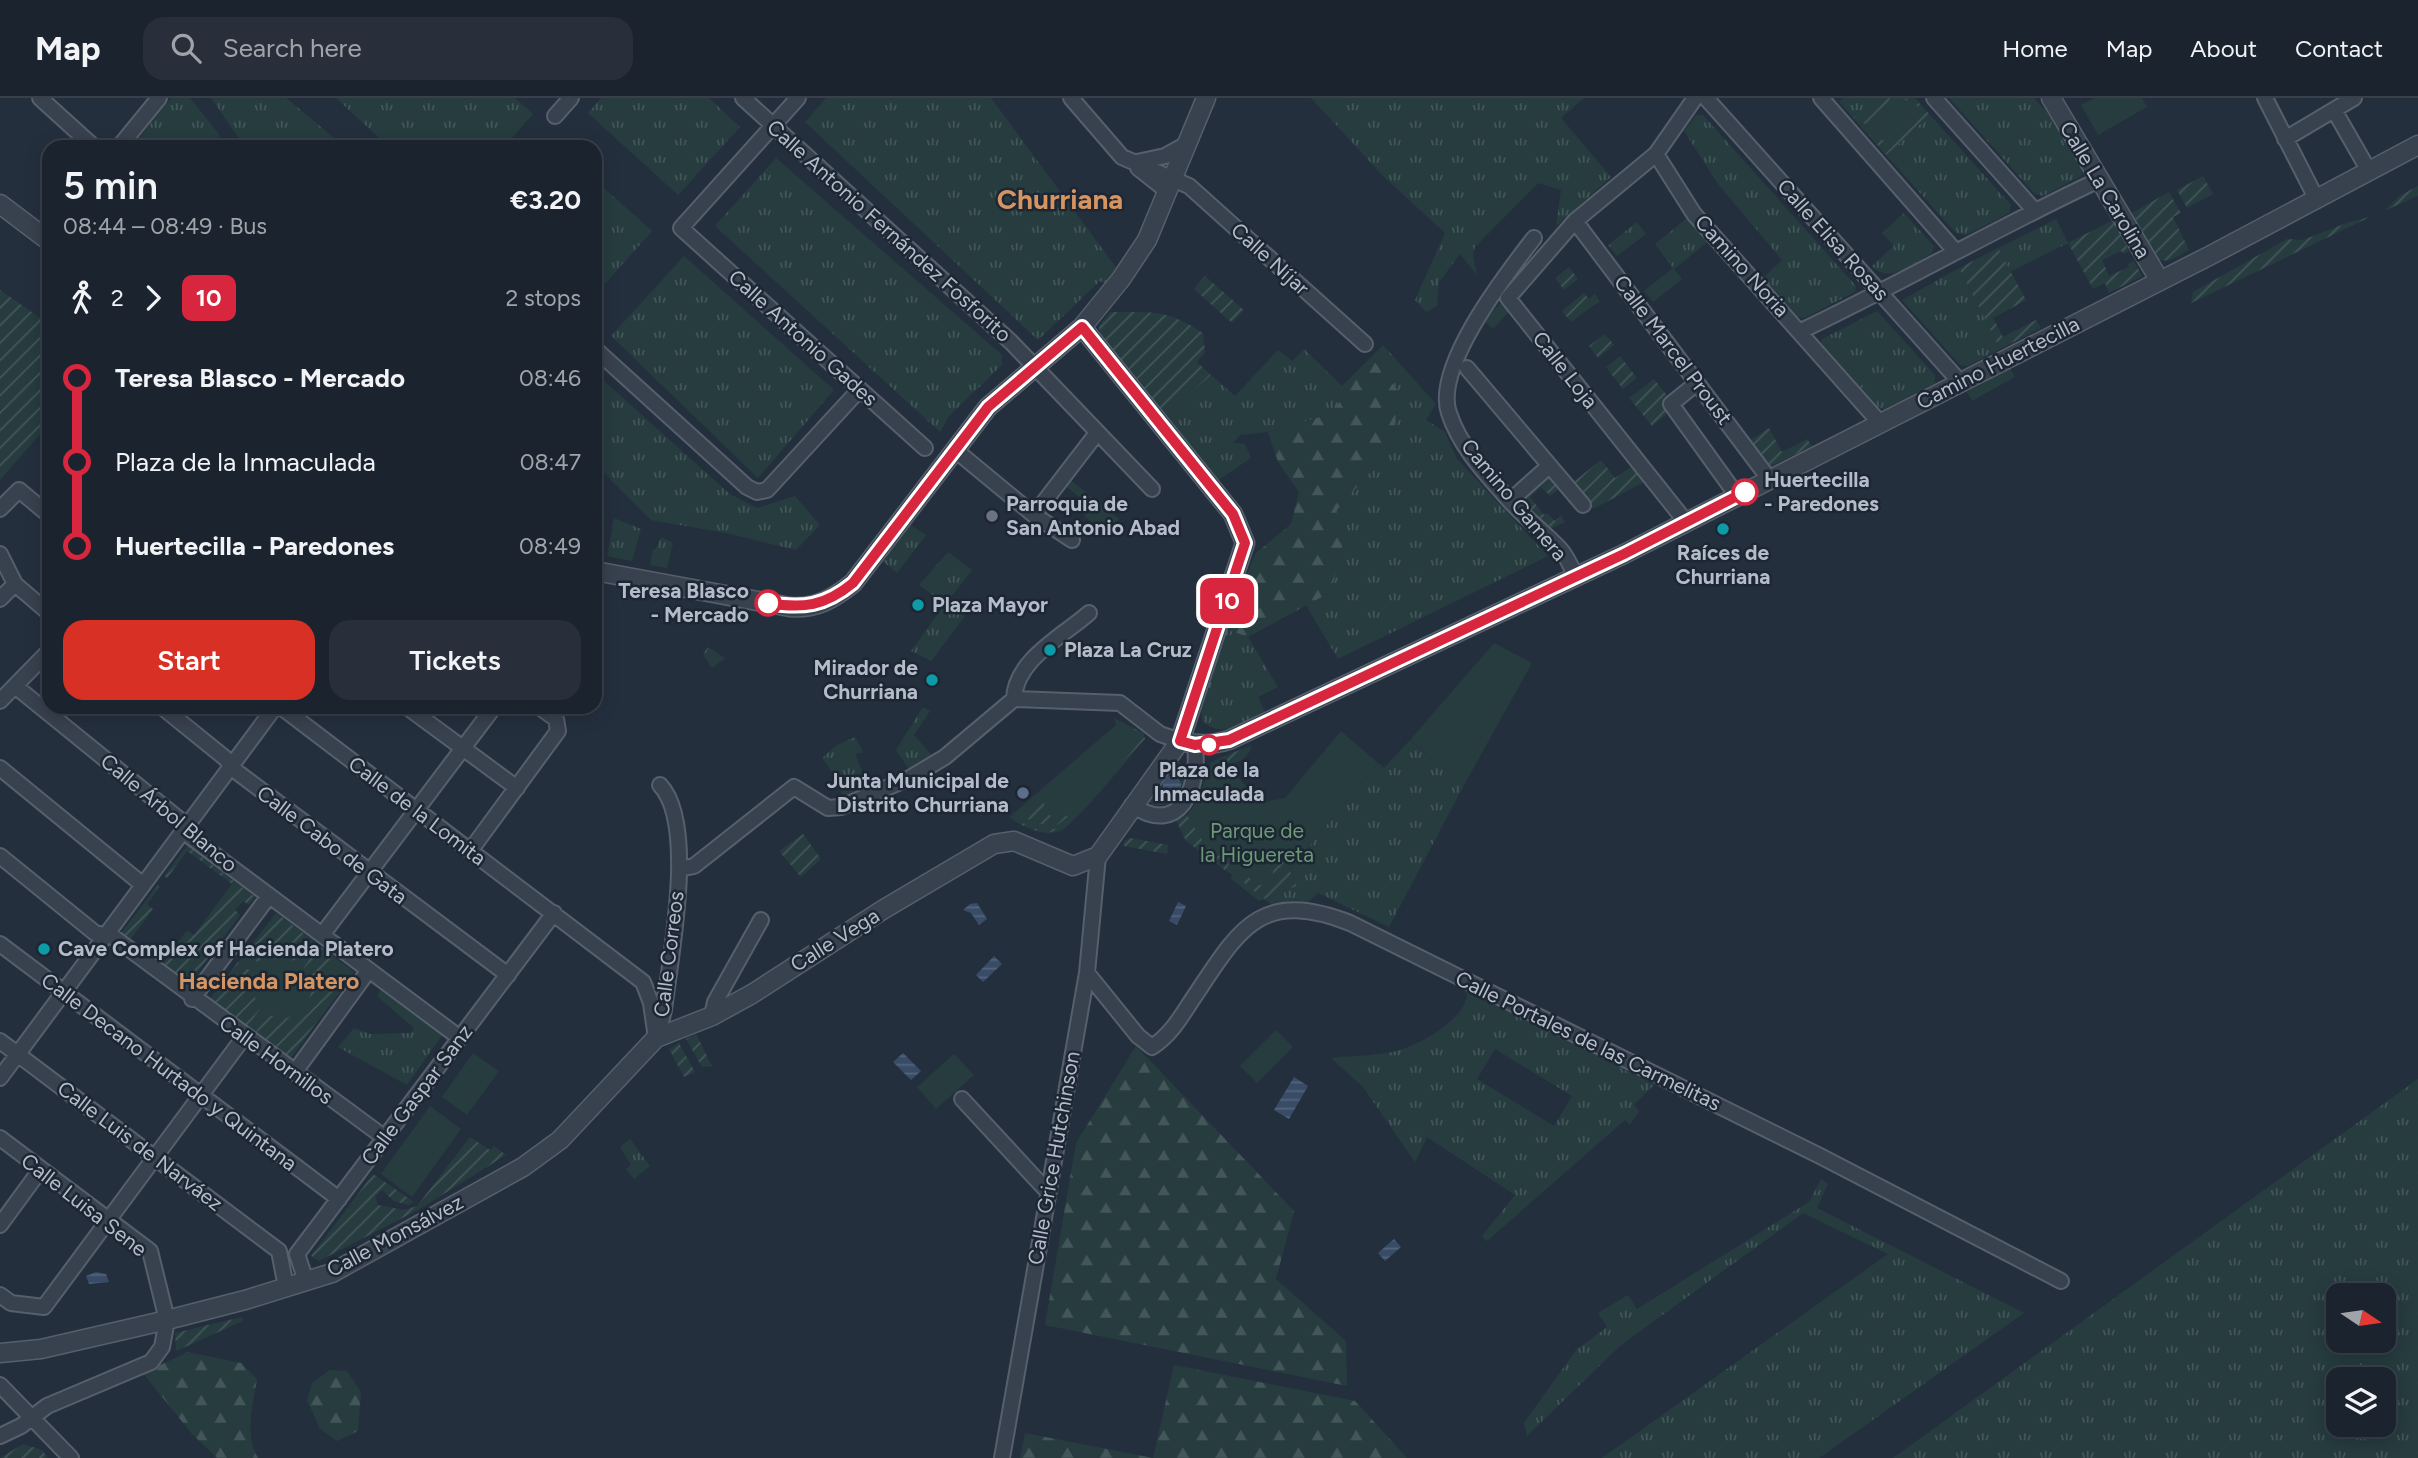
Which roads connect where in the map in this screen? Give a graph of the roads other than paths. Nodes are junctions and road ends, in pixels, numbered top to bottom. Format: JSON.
{"nodes":[{"id":1,"x":40,"y":98,"type":"edge"},
{"id":2,"x":159,"y":98,"type":"edge"},
{"id":3,"x":571,"y":98,"type":"edge"},
{"id":4,"x":743,"y":98,"type":"edge"},
{"id":5,"x":798,"y":98,"type":"edge"},
{"id":6,"x":1071,"y":98,"type":"edge"},
{"id":7,"x":1206,"y":98,"type":"edge"},
{"id":8,"x":1695,"y":98,"type":"edge"},
{"id":9,"x":1706,"y":98,"type":"edge"},
{"id":10,"x":1821,"y":98,"type":"edge"},
{"id":11,"x":1934,"y":98,"type":"edge"},
{"id":12,"x":2051,"y":98,"type":"edge"},
{"id":13,"x":2264,"y":98,"type":"edge"},
{"id":14,"x":2354,"y":98,"type":"edge"},
{"id":15,"x":2334,"y":110,"type":"junction"},
{"id":16,"x":555,"y":116,"type":"dead end"},
{"id":17,"x":774,"y":126,"type":"junction"},
{"id":18,"x":2285,"y":139,"type":"junction"},
{"id":19,"x":86,"y":140,"type":"edge"},
{"id":20,"x":125,"y":140,"type":"edge"},
{"id":21,"x":1187,"y":144,"type":"junction"},
{"id":22,"x":2418,"y":145,"type":"edge"},
{"id":23,"x":1656,"y":154,"type":"junction"},
{"id":24,"x":1132,"y":162,"type":"junction"},
{"id":25,"x":2369,"y":171,"type":"junction"},
{"id":26,"x":2099,"y":180,"type":"junction"},
{"id":27,"x":1170,"y":185,"type":"junction"},
{"id":28,"x":2317,"y":200,"type":"junction"},
{"id":29,"x":0,"y":204,"type":"edge"},
{"id":30,"x":2034,"y":210,"type":"junction"},
{"id":31,"x":1575,"y":221,"type":"junction"},
{"id":32,"x":42,"y":233,"type":"edge"},
{"id":33,"x":1534,"y":238,"type":"dead end"},
{"id":34,"x":1956,"y":252,"type":"junction"},
{"id":35,"x":2160,"y":281,"type":"junction"},
{"id":36,"x":1881,"y":293,"type":"junction"},
{"id":37,"x":1082,"y":327,"type":"junction"},
{"id":38,"x":1801,"y":331,"type":"junction"},
{"id":39,"x":1365,"y":344,"type":"dead end"},
{"id":40,"x":602,"y":355,"type":"edge"},
{"id":41,"x":1033,"y":366,"type":"junction"},
{"id":42,"x":1466,"y":368,"type":"dead end"},
{"id":43,"x":1960,"y":382,"type":"junction"},
{"id":44,"x":1697,"y":383,"type":"junction"},
{"id":45,"x":860,"y":389,"type":"junction"},
{"id":46,"x":1881,"y":424,"type":"junction"},
{"id":47,"x":1097,"y":433,"type":"junction"},
{"id":48,"x":925,"y":448,"type":"dead end"},
{"id":49,"x":954,"y":449,"type":"junction"},
{"id":50,"x":1549,"y":466,"type":"junction"},
{"id":51,"x":1770,"y":480,"type":"junction"},
{"id":52,"x":1152,"y":489,"type":"dead end"},
{"id":53,"x":1738,"y":497,"type":"junction"},
{"id":54,"x":1510,"y":501,"type":"junction"},
{"id":55,"x":1583,"y":505,"type":"dead end"},
{"id":56,"x":0,"y":509,"type":"edge"},
{"id":57,"x":42,"y":509,"type":"edge"},
{"id":58,"x":1034,"y":515,"type":"junction"},
{"id":59,"x":1686,"y":522,"type":"junction"},
{"id":60,"x":1072,"y":540,"type":"dead end"},
{"id":61,"x":0,"y":554,"type":"edge"},
{"id":62,"x":602,"y":572,"type":"edge"},
{"id":63,"x":1576,"y":576,"type":"junction"},
{"id":64,"x":15,"y":584,"type":"junction"},
{"id":65,"x":0,"y":599,"type":"edge"},
{"id":66,"x":42,"y":607,"type":"edge"},
{"id":67,"x":1089,"y":613,"type":"dead end"},
{"id":68,"x":42,"y":658,"type":"edge"},
{"id":69,"x":15,"y":686,"type":"junction"},
{"id":70,"x":1014,"y":699,"type":"junction"},
{"id":71,"x":0,"y":701,"type":"edge"},
{"id":72,"x":42,"y":708,"type":"edge"},
{"id":73,"x":49,"y":714,"type":"edge"},
{"id":74,"x":170,"y":714,"type":"edge"},
{"id":75,"x":270,"y":714,"type":"edge"},
{"id":76,"x":290,"y":714,"type":"edge"},
{"id":77,"x":417,"y":714,"type":"edge"},
{"id":78,"x":489,"y":714,"type":"edge"},
{"id":79,"x":549,"y":714,"type":"edge"},
{"id":80,"x":1187,"y":743,"type":"junction"},
{"id":81,"x":463,"y":748,"type":"junction"},
{"id":82,"x":231,"y":765,"type":"junction"},
{"id":83,"x":0,"y":768,"type":"edge"},
{"id":84,"x":517,"y":788,"type":"junction"},
{"id":85,"x":663,"y":788,"type":"dead end"},
{"id":86,"x":1132,"y":805,"type":"junction"},
{"id":87,"x":415,"y":811,"type":"junction"},
{"id":88,"x":184,"y":828,"type":"junction"},
{"id":89,"x":470,"y":851,"type":"junction"},
{"id":90,"x":0,"y":856,"type":"edge"},
{"id":91,"x":1098,"y":856,"type":"junction"},
{"id":92,"x":679,"y":869,"type":"junction"},
{"id":93,"x":368,"y":873,"type":"junction"},
{"id":94,"x":143,"y":885,"type":"junction"},
{"id":95,"x":269,"y":896,"type":"junction"},
{"id":96,"x":554,"y":913,"type":"junction"},
{"id":97,"x":761,"y":920,"type":"dead end"},
{"id":98,"x":105,"y":935,"type":"junction"},
{"id":99,"x":322,"y":935,"type":"junction"},
{"id":100,"x":0,"y":944,"type":"edge"},
{"id":101,"x":369,"y":970,"type":"junction"},
{"id":102,"x":1087,"y":973,"type":"junction"},
{"id":103,"x":508,"y":975,"type":"junction"},
{"id":104,"x":63,"y":993,"type":"junction"},
{"id":105,"x":192,"y":999,"type":"junction"},
{"id":106,"x":712,"y":1016,"type":"junction"},
{"id":107,"x":244,"y":1037,"type":"junction"},
{"id":108,"x":460,"y":1038,"type":"junction"},
{"id":109,"x":656,"y":1038,"type":"junction"},
{"id":110,"x":0,"y":1041,"type":"edge"},
{"id":111,"x":18,"y":1054,"type":"junction"},
{"id":112,"x":294,"y":1073,"type":"junction"},
{"id":113,"x":0,"y":1078,"type":"edge"},
{"id":114,"x":201,"y":1096,"type":"junction"},
{"id":115,"x":962,"y":1099,"type":"dead end"},
{"id":116,"x":0,"y":1138,"type":"edge"},
{"id":117,"x":385,"y":1139,"type":"junction"},
{"id":118,"x":156,"y":1158,"type":"junction"},
{"id":119,"x":41,"y":1170,"type":"junction"},
{"id":120,"x":1048,"y":1192,"type":"junction"},
{"id":121,"x":339,"y":1199,"type":"junction"},
{"id":122,"x":111,"y":1220,"type":"junction"},
{"id":123,"x":0,"y":1225,"type":"edge"},
{"id":124,"x":279,"y":1251,"type":"junction"},
{"id":125,"x":298,"y":1254,"type":"junction"},
{"id":126,"x":306,"y":1281,"type":"junction"},
{"id":127,"x":2060,"y":1281,"type":"dead end"},
{"id":128,"x":286,"y":1287,"type":"junction"},
{"id":129,"x":0,"y":1295,"type":"edge"},
{"id":130,"x":167,"y":1320,"type":"junction"},
{"id":131,"x":0,"y":1353,"type":"edge"},
{"id":132,"x":0,"y":1385,"type":"edge"},
{"id":133,"x":32,"y":1418,"type":"junction"},
{"id":134,"x":0,"y":1436,"type":"edge"},
{"id":135,"x":71,"y":1458,"type":"edge"},
{"id":136,"x":1002,"y":1458,"type":"edge"}],
"edges":[{"from":1,"to":19,"type":"street"},
{"from":2,"to":20,"type":"street"},
{"from":3,"to":16,"type":"street"},
{"from":4,"to":17,"type":"street","name":"Calle Antonio Fernández Fosforito"},
{"from":5,"to":17,"type":"street"},
{"from":6,"to":24,"type":"street"},
{"from":7,"to":21,"type":"street"},
{"from":8,"to":23,"type":"street"},
{"from":9,"to":36,"type":"street","name":"Calle Elisa Rosas"},
{"from":10,"to":34,"type":"street"},
{"from":11,"to":30,"type":"street"},
{"from":12,"to":26,"type":"street","name":"Calle La Carolina"},
{"from":13,"to":18,"type":"street"},
{"from":14,"to":15,"type":"street"},
{"from":15,"to":18,"type":"street"},
{"from":15,"to":25,"type":"street"},
{"from":17,"to":41,"type":"street","name":"Calle Antonio Fernández Fosforito"},
{"from":17,"to":45,"type":"street","name":"Calle Antonio Gades"},
{"from":18,"to":28,"type":"street"},
{"from":21,"to":24,"type":"street"},
{"from":21,"to":27,"type":"street"},
{"from":22,"to":25,"type":"street","name":"Camino Huertecilla"},
{"from":23,"to":31,"type":"street"},
{"from":23,"to":38,"type":"street","name":"Camino Noria"},
{"from":24,"to":27,"type":"street","name":"Calle Níjar"},
{"from":25,"to":28,"type":"street","name":"Camino Huertecilla"},
{"from":26,"to":30,"type":"street"},
{"from":26,"to":35,"type":"street","name":"Calle La Carolina"},
{"from":27,"to":37,"type":"street"},
{"from":27,"to":39,"type":"street","name":"Calle Níjar"},
{"from":28,"to":35,"type":"street","name":"Camino Huertecilla"},
{"from":29,"to":32,"type":"street"},
{"from":30,"to":34,"type":"street"},
{"from":31,"to":44,"type":"street","name":"Calle Marcel Proust"},
{"from":31,"to":59,"type":"street","name":"Calle Loja"},
{"from":33,"to":54,"type":"street","name":"Camino Gamera"},
{"from":34,"to":36,"type":"street"},
{"from":35,"to":43,"type":"street","name":"Camino Huertecilla"},
{"from":36,"to":38,"type":"street"},
{"from":36,"to":43,"type":"street","name":"Calle Elisa Rosas"},
{"from":37,"to":41,"type":"street"},
{"from":37,"to":80,"type":"street"},
{"from":38,"to":46,"type":"street","name":"Camino Noria"},
{"from":40,"to":45,"type":"street"},
{"from":41,"to":47,"type":"street","name":"Calle Antonio Fernández Fosforito"},
{"from":41,"to":49,"type":"street"},
{"from":42,"to":50,"type":"street"},
{"from":43,"to":46,"type":"street","name":"Camino Huertecilla"},
{"from":44,"to":51,"type":"street","name":"Calle Marcel Proust"},
{"from":44,"to":53,"type":"street"},
{"from":45,"to":48,"type":"street","name":"Calle Antonio Gades"},
{"from":46,"to":51,"type":"street","name":"Camino Huertecilla"},
{"from":47,"to":52,"type":"street","name":"Calle Antonio Fernández Fosforito"},
{"from":47,"to":58,"type":"street"},
{"from":49,"to":58,"type":"street"},
{"from":49,"to":62,"type":"street"},
{"from":50,"to":54,"type":"street"},
{"from":50,"to":55,"type":"street"},
{"from":51,"to":53,"type":"street","name":"Camino Huertecilla"},
{"from":53,"to":59,"type":"street","name":"Camino Huertecilla"},
{"from":54,"to":63,"type":"street","name":"Camino Gamera"},
{"from":56,"to":57,"type":"street"},
{"from":58,"to":60,"type":"street"},
{"from":59,"to":63,"type":"street","name":"Camino Huertecilla"},
{"from":61,"to":64,"type":"street"},
{"from":63,"to":80,"type":"street","name":"Camino Huertecilla"},
{"from":64,"to":65,"type":"street"},
{"from":64,"to":66,"type":"street"},
{"from":67,"to":70,"type":"street"},
{"from":68,"to":69,"type":"street"},
{"from":69,"to":71,"type":"street"},
{"from":69,"to":72,"type":"street","name":"Calle Árbol Blanco"},
{"from":70,"to":80,"type":"street"},
{"from":70,"to":92,"type":"street"},
{"from":73,"to":88,"type":"street","name":"Calle Árbol Blanco"},
{"from":74,"to":82,"type":"street","name":"Calle Cabo de Gata"},
{"from":75,"to":82,"type":"street"},
{"from":76,"to":87,"type":"street","name":"Calle de la Lomita"},
{"from":77,"to":81,"type":"street"},
{"from":78,"to":81,"type":"street"},
{"from":79,"to":84,"type":"street"},
{"from":80,"to":86,"type":"street"},
{"from":80,"to":86,"type":"street"},
{"from":81,"to":84,"type":"street"},
{"from":81,"to":87,"type":"street"},
{"from":82,"to":88,"type":"street"},
{"from":82,"to":93,"type":"street","name":"Calle Cabo de Gata"},
{"from":83,"to":94,"type":"street"},
{"from":84,"to":89,"type":"street"},
{"from":85,"to":92,"type":"street","name":"Calle Correos"},
{"from":86,"to":91,"type":"street"},
{"from":87,"to":89,"type":"street","name":"Calle de la Lomita"},
{"from":87,"to":93,"type":"street"},
{"from":88,"to":94,"type":"street"},
{"from":88,"to":95,"type":"street","name":"Calle Árbol Blanco"},
{"from":89,"to":96,"type":"street","name":"Calle de la Lomita"},
{"from":90,"to":98,"type":"street","name":"Calle Hornillos"},
{"from":91,"to":102,"type":"street","name":"Calle Grice Hutchinson"},
{"from":91,"to":106,"type":"street","name":"Calle Vega"},
{"from":92,"to":109,"type":"street","name":"Calle Correos"},
{"from":93,"to":99,"type":"street"},
{"from":93,"to":103,"type":"street","name":"Calle Cabo de Gata"},
{"from":94,"to":98,"type":"street"},
{"from":95,"to":99,"type":"street","name":"Calle Árbol Blanco"},
{"from":95,"to":105,"type":"street"},
{"from":96,"to":103,"type":"street","name":"Calle Gaspar Sanz"},
{"from":96,"to":109,"type":"street","name":"Calle de la Lomita"},
{"from":97,"to":106,"type":"street"},
{"from":98,"to":104,"type":"street"},
{"from":98,"to":105,"type":"street","name":"Calle Hornillos"},
{"from":99,"to":101,"type":"street","name":"Calle Árbol Blanco"},
{"from":100,"to":104,"type":"street","name":"Calle Decano Hurtado y Quintana"},
{"from":101,"to":108,"type":"street","name":"Calle Árbol Blanco"},
{"from":101,"to":112,"type":"street"},
{"from":102,"to":120,"type":"street","name":"Calle Grice Hutchinson"},
{"from":102,"to":127,"type":"street","name":"Calle Portales de las Carmelitas"},
{"from":103,"to":108,"type":"street","name":"Calle Gaspar Sanz"},
{"from":104,"to":111,"type":"street"},
{"from":104,"to":114,"type":"street","name":"Calle Decano Hurtado y Quintana"},
{"from":105,"to":107,"type":"street","name":"Calle Hornillos"},
{"from":106,"to":109,"type":"street","name":"Calle Vega"},
{"from":107,"to":112,"type":"street","name":"Calle Hornillos"},
{"from":107,"to":114,"type":"street"},
{"from":108,"to":117,"type":"street","name":"Calle Gaspar Sanz"},
{"from":109,"to":126,"type":"street","name":"Calle Monsálvez"},
{"from":110,"to":111,"type":"street","name":"Calle Luis de Narváez"},
{"from":111,"to":113,"type":"street"},
{"from":111,"to":118,"type":"street","name":"Calle Luis de Narváez"},
{"from":112,"to":117,"type":"street","name":"Calle Hornillos"},
{"from":114,"to":118,"type":"street"},
{"from":114,"to":121,"type":"street","name":"Calle Decano Hurtado y Quintana"},
{"from":115,"to":120,"type":"street"},
{"from":116,"to":119,"type":"street","name":"Calle Luisa Sene"},
{"from":117,"to":121,"type":"street","name":"Calle Gaspar Sanz"},
{"from":118,"to":122,"type":"street"},
{"from":118,"to":124,"type":"street","name":"Calle Luis de Narváez"},
{"from":119,"to":122,"type":"street","name":"Calle Luisa Sene"},
{"from":119,"to":123,"type":"street"},
{"from":120,"to":136,"type":"street","name":"Calle Grice Hutchinson"},
{"from":121,"to":125,"type":"street","name":"Calle Gaspar Sanz"},
{"from":122,"to":129,"type":"street"},
{"from":122,"to":130,"type":"street","name":"Calle Luisa Sene"},
{"from":124,"to":125,"type":"street","name":"Calle Luis de Narváez"},
{"from":124,"to":128,"type":"street"},
{"from":125,"to":126,"type":"street"},
{"from":126,"to":128,"type":"street","name":"Calle Monsálvez"},
{"from":128,"to":130,"type":"street","name":"Calle Monsálvez"},
{"from":130,"to":131,"type":"street","name":"Calle Monsálvez"},
{"from":130,"to":133,"type":"street"},
{"from":132,"to":133,"type":"street"},
{"from":133,"to":134,"type":"street"},
{"from":133,"to":135,"type":"street"}]}
